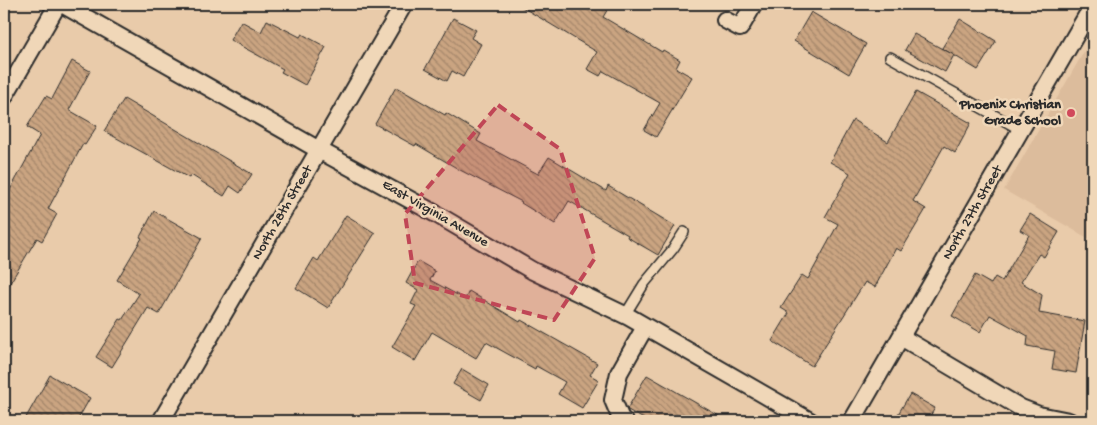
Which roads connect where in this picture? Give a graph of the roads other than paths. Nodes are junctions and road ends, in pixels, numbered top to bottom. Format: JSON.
{"nodes":[{"id":1,"x":58,"y":4,"type":"edge"},
{"id":2,"x":62,"y":4,"type":"edge"},
{"id":3,"x":404,"y":4,"type":"edge"},
{"id":4,"x":754,"y":4,"type":"edge"},
{"id":5,"x":1093,"y":5,"type":"edge"},
{"id":6,"x":725,"y":20,"type":"dead end"},
{"id":7,"x":890,"y":57,"type":"dead end"},
{"id":8,"x":4,"y":97,"type":"edge"},
{"id":9,"x":1021,"y":130,"type":"junction"},
{"id":10,"x":319,"y":150,"type":"junction"},
{"id":11,"x":684,"y":232,"type":"dead end"},
{"id":12,"x":625,"y":315,"type":"junction"},
{"id":13,"x":645,"y":327,"type":"junction"},
{"id":14,"x":901,"y":337,"type":"junction"},
{"id":15,"x":161,"y":421,"type":"edge"},
{"id":16,"x":624,"y":421,"type":"edge"},
{"id":17,"x":810,"y":421,"type":"edge"},
{"id":18,"x":852,"y":421,"type":"edge"},
{"id":19,"x":1069,"y":421,"type":"edge"}],
"edges":[{"from":1,"to":8,"type":"street"},
{"from":2,"to":10,"type":"street","name":"East Virginia Avenue"},
{"from":3,"to":10,"type":"street","name":"North 28th Street"},
{"from":4,"to":6,"type":"street"},
{"from":5,"to":9,"type":"street","name":"North 27th Street"},
{"from":7,"to":9,"type":"lane"},
{"from":9,"to":14,"type":"street","name":"North 27th Street"},
{"from":10,"to":12,"type":"street","name":"East Virginia Avenue"},
{"from":10,"to":15,"type":"street","name":"North 28th Street"},
{"from":11,"to":12,"type":"lane"},
{"from":12,"to":13,"type":"street","name":"East Virginia Avenue"},
{"from":13,"to":16,"type":"street"},
{"from":13,"to":17,"type":"street","name":"East Virginia Avenue"},
{"from":14,"to":18,"type":"street","name":"North 27th Street"},
{"from":14,"to":19,"type":"street"}]}
